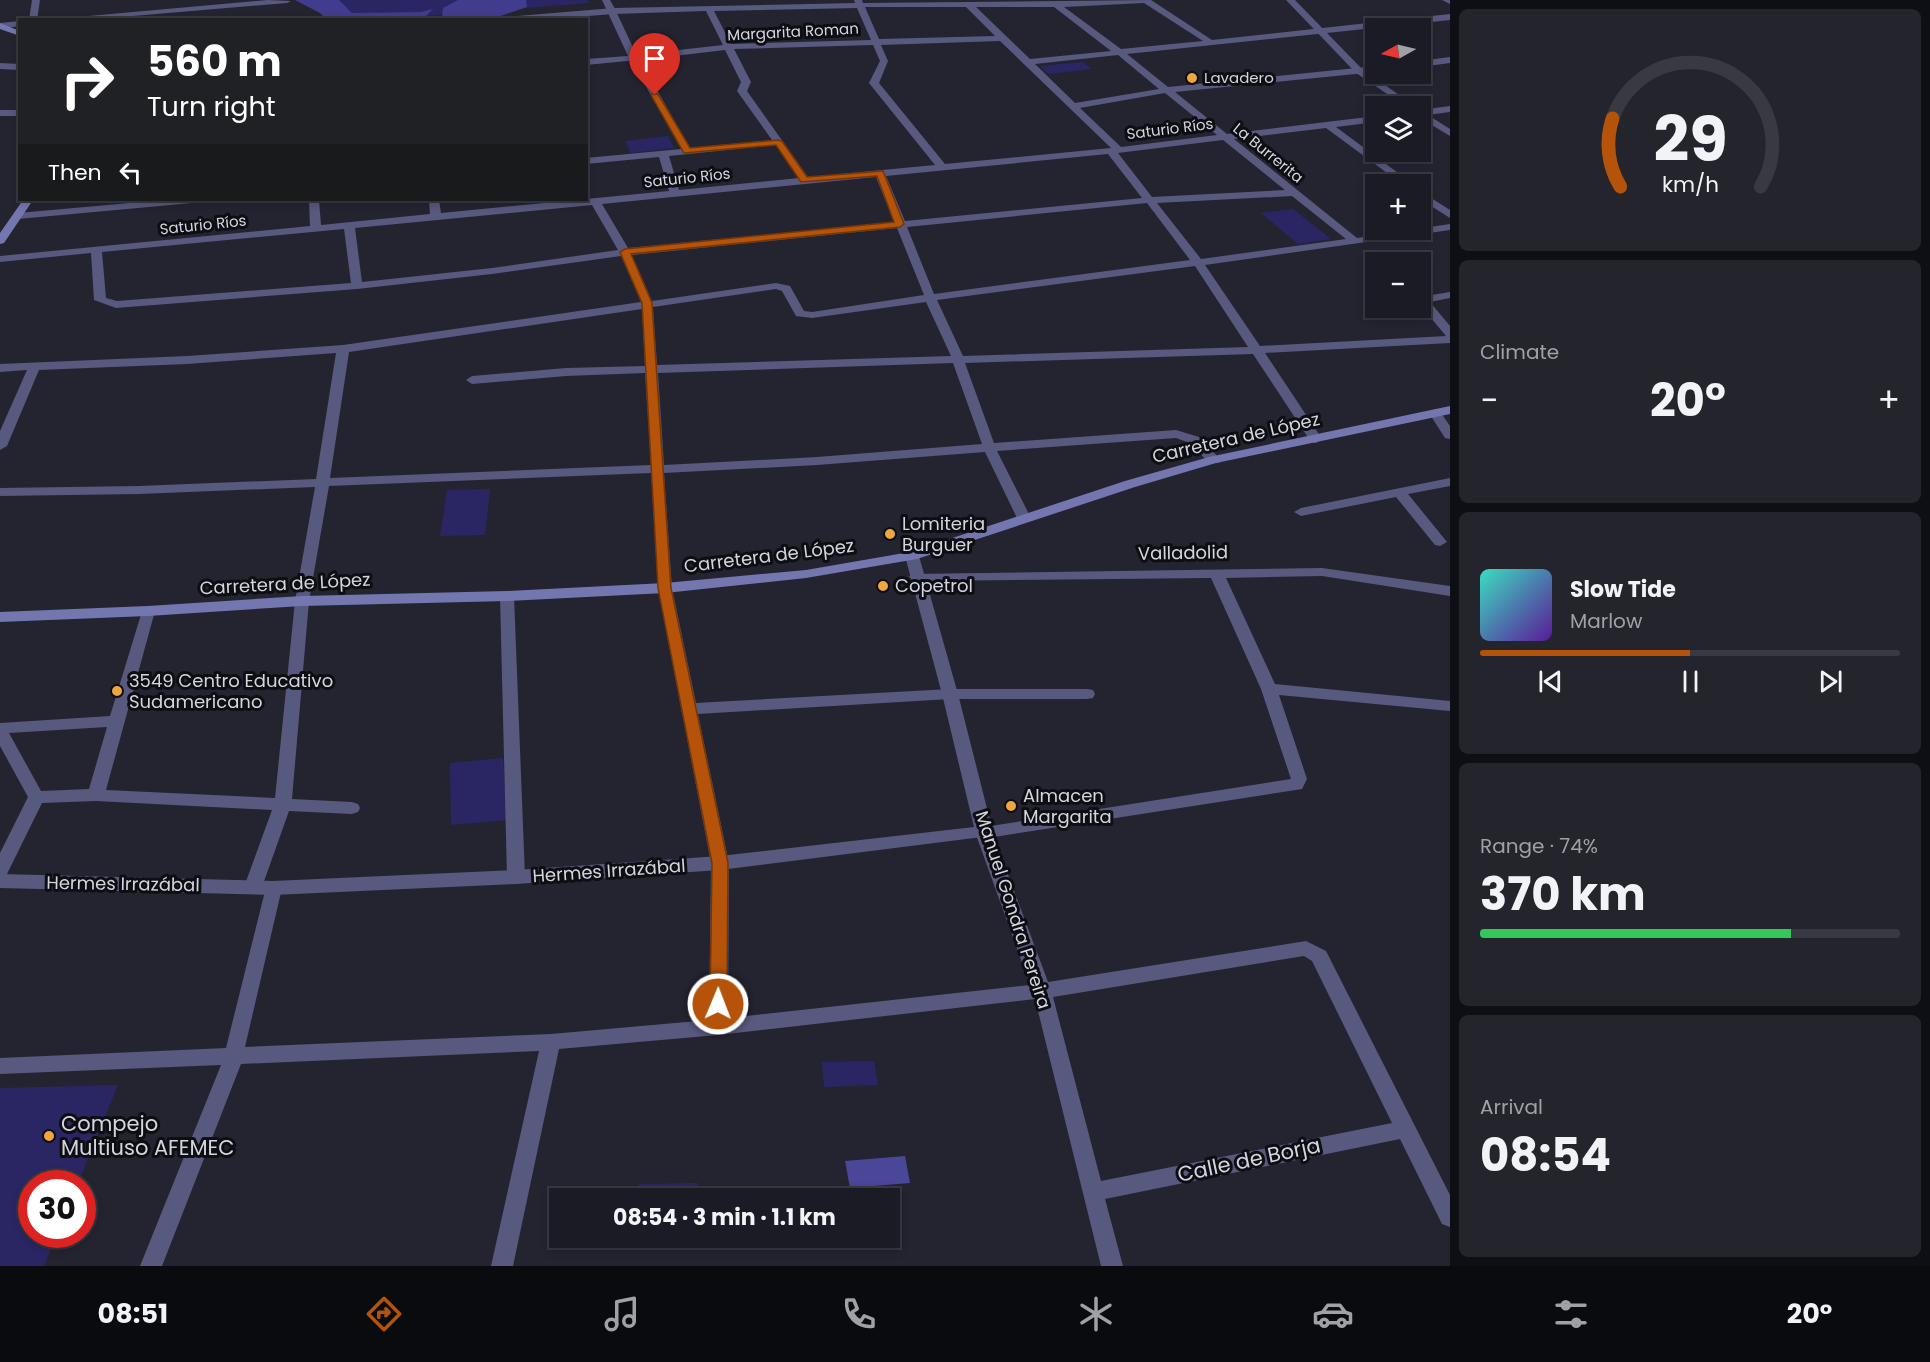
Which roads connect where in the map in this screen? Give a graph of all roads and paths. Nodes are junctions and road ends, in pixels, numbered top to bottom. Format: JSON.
{"nodes":[{"id":1,"x":36,"y":0,"type":"edge"},
{"id":2,"x":606,"y":0,"type":"edge"},
{"id":3,"x":1146,"y":0,"type":"edge"},
{"id":4,"x":1290,"y":0,"type":"edge"},
{"id":5,"x":1446,"y":0,"type":"edge"},
{"id":6,"x":287,"y":1,"type":"edge"},
{"id":7,"x":965,"y":2,"type":"edge"},
{"id":8,"x":1051,"y":2,"type":"edge"},
{"id":9,"x":1450,"y":2,"type":"edge"},
{"id":10,"x":776,"y":3,"type":"edge"},
{"id":11,"x":859,"y":3,"type":"edge"},
{"id":12,"x":233,"y":6,"type":"edge"},
{"id":13,"x":709,"y":9,"type":"junction"},
{"id":14,"x":614,"y":11,"type":"junction"},
{"id":15,"x":1450,"y":17,"type":"edge"},
{"id":16,"x":33,"y":18,"type":"edge"},
{"id":17,"x":65,"y":18,"type":"edge"},
{"id":18,"x":522,"y":18,"type":"edge"},
{"id":19,"x":18,"y":23,"type":"edge"},
{"id":20,"x":0,"y":26,"type":"edge"},
{"id":21,"x":1317,"y":30,"type":"junction"},
{"id":22,"x":18,"y":33,"type":"edge"},
{"id":23,"x":1002,"y":38,"type":"junction"},
{"id":24,"x":878,"y":41,"type":"junction"},
{"id":25,"x":1209,"y":41,"type":"junction"},
{"id":26,"x":728,"y":48,"type":"junction"},
{"id":27,"x":1119,"y":52,"type":"junction"},
{"id":28,"x":633,"y":58,"type":"junction"},
{"id":29,"x":1450,"y":60,"type":"edge"},
{"id":30,"x":588,"y":62,"type":"edge"},
{"id":31,"x":1029,"y":62,"type":"junction"},
{"id":32,"x":1431,"y":63,"type":"edge"},
{"id":33,"x":0,"y":66,"type":"edge"},
{"id":34,"x":18,"y":67,"type":"edge"},
{"id":35,"x":1365,"y":70,"type":"edge"},
{"id":36,"x":1359,"y":71,"type":"junction"},
{"id":37,"x":1167,"y":90,"type":"junction"},
{"id":38,"x":1396,"y":96,"type":"edge"},
{"id":39,"x":1073,"y":106,"type":"junction"},
{"id":40,"x":1450,"y":109,"type":"edge"},
{"id":41,"x":1431,"y":112,"type":"edge"},
{"id":42,"x":0,"y":113,"type":"edge"},
{"id":43,"x":18,"y":113,"type":"edge"},
{"id":44,"x":1431,"y":120,"type":"edge"},
{"id":45,"x":1365,"y":121,"type":"edge"},
{"id":46,"x":1328,"y":126,"type":"junction"},
{"id":47,"x":1450,"y":133,"type":"edge"},
{"id":48,"x":1225,"y":138,"type":"junction"},
{"id":49,"x":778,"y":142,"type":"junction"},
{"id":50,"x":1115,"y":150,"type":"junction"},
{"id":51,"x":687,"y":151,"type":"junction"},
{"id":52,"x":663,"y":154,"type":"junction"},
{"id":53,"x":588,"y":161,"type":"edge"},
{"id":54,"x":942,"y":167,"type":"junction"},
{"id":55,"x":880,"y":173,"type":"junction"},
{"id":56,"x":1394,"y":174,"type":"edge"},
{"id":57,"x":805,"y":180,"type":"junction"},
{"id":58,"x":1293,"y":193,"type":"junction"},
{"id":59,"x":675,"y":194,"type":"junction"},
{"id":60,"x":1150,"y":200,"type":"junction"},
{"id":61,"x":27,"y":201,"type":"edge"},
{"id":62,"x":181,"y":201,"type":"edge"},
{"id":63,"x":314,"y":201,"type":"edge"},
{"id":64,"x":434,"y":201,"type":"edge"},
{"id":65,"x":596,"y":202,"type":"junction"},
{"id":66,"x":1431,"y":202,"type":"edge"},
{"id":67,"x":560,"y":203,"type":"edge"},
{"id":68,"x":1450,"y":215,"type":"edge"},
{"id":69,"x":18,"y":216,"type":"junction"},
{"id":70,"x":436,"y":218,"type":"junction"},
{"id":71,"x":900,"y":224,"type":"junction"},
{"id":72,"x":349,"y":226,"type":"junction"},
{"id":73,"x":1450,"y":227,"type":"edge"},
{"id":74,"x":316,"y":229,"type":"junction"},
{"id":75,"x":0,"y":241,"type":"edge"},
{"id":76,"x":1356,"y":242,"type":"junction"},
{"id":77,"x":96,"y":251,"type":"junction"},
{"id":78,"x":625,"y":252,"type":"junction"},
{"id":79,"x":0,"y":259,"type":"edge"},
{"id":80,"x":1197,"y":261,"type":"junction"},
{"id":81,"x":357,"y":286,"type":"junction"},
{"id":82,"x":1450,"y":295,"type":"edge"},
{"id":83,"x":930,"y":297,"type":"junction"},
{"id":84,"x":647,"y":303,"type":"junction"},
{"id":85,"x":1450,"y":333,"type":"edge"},
{"id":86,"x":1450,"y":339,"type":"edge"},
{"id":87,"x":343,"y":349,"type":"junction"},
{"id":88,"x":1257,"y":350,"type":"junction"},
{"id":89,"x":958,"y":359,"type":"junction"},
{"id":90,"x":35,"y":366,"type":"junction"},
{"id":91,"x":0,"y":368,"type":"edge"},
{"id":92,"x":652,"y":369,"type":"junction"},
{"id":93,"x":472,"y":380,"type":"dead end"},
{"id":94,"x":1450,"y":410,"type":"edge"},
{"id":95,"x":1435,"y":413,"type":"junction"},
{"id":96,"x":1450,"y":435,"type":"edge"},
{"id":97,"x":1316,"y":439,"type":"junction"},
{"id":98,"x":0,"y":446,"type":"edge"},
{"id":99,"x":989,"y":447,"type":"junction"},
{"id":100,"x":1214,"y":460,"type":"junction"},
{"id":101,"x":659,"y":470,"type":"junction"},
{"id":102,"x":323,"y":481,"type":"junction"},
{"id":103,"x":1450,"y":482,"type":"edge"},
{"id":104,"x":0,"y":492,"type":"edge"},
{"id":105,"x":1400,"y":492,"type":"junction"},
{"id":106,"x":1301,"y":512,"type":"dead end"},
{"id":107,"x":1024,"y":518,"type":"junction"},
{"id":108,"x":1440,"y":542,"type":"dead end"},
{"id":109,"x":912,"y":556,"type":"junction"},
{"id":110,"x":1216,"y":572,"type":"junction"},
{"id":111,"x":916,"y":577,"type":"junction"},
{"id":112,"x":665,"y":588,"type":"junction"},
{"id":113,"x":1450,"y":591,"type":"edge"},
{"id":114,"x":507,"y":596,"type":"junction"},
{"id":115,"x":303,"y":601,"type":"junction"},
{"id":116,"x":148,"y":611,"type":"junction"},
{"id":117,"x":0,"y":617,"type":"edge"},
{"id":118,"x":1269,"y":689,"type":"junction"},
{"id":119,"x":950,"y":694,"type":"junction"},
{"id":120,"x":1087,"y":694,"type":"dead end"},
{"id":121,"x":1450,"y":706,"type":"edge"},
{"id":122,"x":690,"y":710,"type":"junction"},
{"id":123,"x":117,"y":721,"type":"junction"},
{"id":124,"x":0,"y":729,"type":"edge"},
{"id":125,"x":96,"y":795,"type":"junction"},
{"id":126,"x":36,"y":797,"type":"junction"},
{"id":127,"x":283,"y":804,"type":"junction"},
{"id":128,"x":352,"y":808,"type":"dead end"},
{"id":129,"x":984,"y":832,"type":"junction"},
{"id":130,"x":720,"y":863,"type":"junction"},
{"id":131,"x":0,"y":871,"type":"edge"},
{"id":132,"x":516,"y":877,"type":"junction"},
{"id":133,"x":0,"y":881,"type":"edge"},
{"id":134,"x":253,"y":887,"type":"junction"},
{"id":135,"x":273,"y":888,"type":"junction"},
{"id":136,"x":1042,"y":991,"type":"junction"},
{"id":137,"x":718,"y":1027,"type":"junction"},
{"id":138,"x":551,"y":1042,"type":"junction"},
{"id":139,"x":233,"y":1058,"type":"junction"},
{"id":140,"x":0,"y":1066,"type":"edge"},
{"id":141,"x":1406,"y":1129,"type":"junction"},
{"id":142,"x":1093,"y":1192,"type":"junction"},
{"id":143,"x":1448,"y":1208,"type":"edge"},
{"id":144,"x":151,"y":1266,"type":"edge"},
{"id":145,"x":502,"y":1266,"type":"edge"},
{"id":146,"x":1112,"y":1266,"type":"edge"}],
"edges":[{"from":1,"to":16,"type":"street"},
{"from":2,"to":14,"type":"street"},
{"from":3,"to":8,"type":"street"},
{"from":3,"to":25,"type":"street"},
{"from":4,"to":21,"type":"street"},
{"from":5,"to":9,"type":"street"},
{"from":6,"to":12,"type":"street"},
{"from":7,"to":8,"type":"street"},
{"from":7,"to":11,"type":"street"},
{"from":7,"to":23,"type":"street"},
{"from":8,"to":27,"type":"street","name":"La Burrerita"},
{"from":10,"to":11,"type":"street"},
{"from":10,"to":13,"type":"street"},
{"from":11,"to":24,"type":"street"},
{"from":12,"to":17,"type":"street"},
{"from":13,"to":14,"type":"street"},
{"from":13,"to":26,"type":"street"},
{"from":14,"to":18,"type":"street"},
{"from":14,"to":28,"type":"street"},
{"from":15,"to":21,"type":"street"},
{"from":19,"to":20,"type":"street"},
{"from":20,"to":22,"type":"main road"},
{"from":21,"to":25,"type":"street"},
{"from":21,"to":36,"type":"street"},
{"from":23,"to":24,"type":"street","name":"Margarita Roman"},
{"from":23,"to":31,"type":"street"},
{"from":24,"to":26,"type":"street","name":"Margarita Roman"},
{"from":24,"to":54,"type":"street"},
{"from":25,"to":27,"type":"street"},
{"from":26,"to":28,"type":"street","name":"Margarita Roman"},
{"from":26,"to":49,"type":"street"},
{"from":27,"to":31,"type":"street"},
{"from":27,"to":37,"type":"street","name":"La Burrerita"},
{"from":28,"to":30,"type":"street","name":"Margarita Roman"},
{"from":28,"to":51,"type":"street"},
{"from":29,"to":32,"type":"street"},
{"from":31,"to":39,"type":"street"},
{"from":33,"to":34,"type":"street"},
{"from":35,"to":36,"type":"street"},
{"from":36,"to":37,"type":"street"},
{"from":36,"to":38,"type":"street"},
{"from":37,"to":39,"type":"street"},
{"from":37,"to":48,"type":"street","name":"La Burrerita"},
{"from":39,"to":50,"type":"street"},
{"from":40,"to":41,"type":"street"},
{"from":42,"to":43,"type":"street"},
{"from":44,"to":47,"type":"street"},
{"from":45,"to":46,"type":"street","name":"Saturio Ríos"},
{"from":46,"to":48,"type":"street","name":"Saturio Ríos"},
{"from":46,"to":56,"type":"street"},
{"from":48,"to":50,"type":"street","name":"Saturio Ríos"},
{"from":48,"to":58,"type":"street","name":"La Burrerita"},
{"from":49,"to":51,"type":"street"},
{"from":49,"to":57,"type":"street"},
{"from":50,"to":54,"type":"street","name":"Saturio Ríos"},
{"from":50,"to":60,"type":"street"},
{"from":51,"to":52,"type":"street"},
{"from":52,"to":53,"type":"street"},
{"from":52,"to":59,"type":"street"},
{"from":54,"to":55,"type":"street","name":"Saturio Ríos"},
{"from":55,"to":57,"type":"street","name":"Saturio Ríos"},
{"from":55,"to":71,"type":"street"},
{"from":57,"to":59,"type":"street","name":"Saturio Ríos"},
{"from":58,"to":60,"type":"street"},
{"from":58,"to":76,"type":"street","name":"La Burrerita"},
{"from":59,"to":65,"type":"street","name":"Saturio Ríos"},
{"from":60,"to":71,"type":"street"},
{"from":60,"to":80,"type":"street"},
{"from":61,"to":69,"type":"main road"},
{"from":62,"to":69,"type":"street"},
{"from":63,"to":74,"type":"street"},
{"from":64,"to":70,"type":"street"},
{"from":65,"to":67,"type":"street","name":"Saturio Ríos"},
{"from":65,"to":78,"type":"street"},
{"from":66,"to":68,"type":"street"},
{"from":67,"to":70,"type":"street","name":"Saturio Ríos"},
{"from":69,"to":75,"type":"main road"},
{"from":70,"to":72,"type":"street","name":"Saturio Ríos"},
{"from":71,"to":78,"type":"street"},
{"from":71,"to":83,"type":"street"},
{"from":72,"to":74,"type":"street","name":"Saturio Ríos"},
{"from":72,"to":81,"type":"street"},
{"from":73,"to":76,"type":"street"},
{"from":74,"to":77,"type":"street","name":"Saturio Ríos"},
{"from":76,"to":80,"type":"street"},
{"from":77,"to":79,"type":"street","name":"Saturio Ríos"},
{"from":77,"to":81,"type":"street"},
{"from":78,"to":81,"type":"street"},
{"from":78,"to":84,"type":"street"},
{"from":80,"to":83,"type":"street"},
{"from":80,"to":88,"type":"street"},
{"from":82,"to":85,"type":"street"},
{"from":83,"to":84,"type":"street"},
{"from":83,"to":89,"type":"street"},
{"from":84,"to":87,"type":"street"},
{"from":84,"to":92,"type":"street"},
{"from":86,"to":88,"type":"street"},
{"from":87,"to":90,"type":"street"},
{"from":87,"to":102,"type":"street"},
{"from":88,"to":89,"type":"street"},
{"from":88,"to":97,"type":"street"},
{"from":89,"to":92,"type":"street"},
{"from":89,"to":99,"type":"street"},
{"from":90,"to":91,"type":"street"},
{"from":90,"to":98,"type":"street"},
{"from":92,"to":93,"type":"street"},
{"from":92,"to":101,"type":"street"},
{"from":94,"to":95,"type":"main road","name":"Carretera de López"},
{"from":95,"to":96,"type":"street"},
{"from":95,"to":97,"type":"main road","name":"Carretera de López"},
{"from":97,"to":100,"type":"main road","name":"Carretera de López"},
{"from":99,"to":100,"type":"street"},
{"from":99,"to":101,"type":"street"},
{"from":99,"to":107,"type":"street"},
{"from":100,"to":107,"type":"main road","name":"Carretera de López"},
{"from":101,"to":102,"type":"street"},
{"from":101,"to":112,"type":"street"},
{"from":102,"to":104,"type":"street"},
{"from":102,"to":115,"type":"street"},
{"from":103,"to":105,"type":"street"},
{"from":105,"to":106,"type":"street"},
{"from":105,"to":108,"type":"street"},
{"from":107,"to":109,"type":"main road","name":"Carretera de López"},
{"from":109,"to":111,"type":"street","name":"Manuel Gondra Pereira"},
{"from":109,"to":112,"type":"main road","name":"Carretera de López"},
{"from":110,"to":111,"type":"street","name":"Valladolid"},
{"from":110,"to":113,"type":"street","name":"Valladolid"},
{"from":110,"to":118,"type":"street"},
{"from":111,"to":119,"type":"street","name":"Manuel Gondra Pereira"},
{"from":112,"to":114,"type":"main road","name":"Carretera de López"},
{"from":112,"to":122,"type":"street"},
{"from":114,"to":115,"type":"main road","name":"Carretera de López"},
{"from":114,"to":132,"type":"street"},
{"from":115,"to":116,"type":"main road","name":"Carretera de López"},
{"from":115,"to":127,"type":"street"},
{"from":116,"to":117,"type":"main road","name":"Carretera de López"},
{"from":116,"to":123,"type":"street"},
{"from":118,"to":121,"type":"street"},
{"from":118,"to":129,"type":"street","name":"Hermes Irrazábal"},
{"from":119,"to":120,"type":"street"},
{"from":119,"to":122,"type":"street"},
{"from":119,"to":129,"type":"street","name":"Manuel Gondra Pereira"},
{"from":122,"to":130,"type":"street"},
{"from":123,"to":124,"type":"street"},
{"from":123,"to":125,"type":"street"},
{"from":124,"to":126,"type":"street"},
{"from":125,"to":126,"type":"street"},
{"from":125,"to":127,"type":"street"},
{"from":126,"to":131,"type":"street"},
{"from":127,"to":128,"type":"street"},
{"from":127,"to":134,"type":"street"},
{"from":129,"to":130,"type":"street","name":"Hermes Irrazábal"},
{"from":129,"to":136,"type":"street","name":"Manuel Gondra Pereira"},
{"from":130,"to":132,"type":"street","name":"Hermes Irrazábal"},
{"from":130,"to":137,"type":"street"},
{"from":132,"to":135,"type":"street","name":"Hermes Irrazábal"},
{"from":133,"to":134,"type":"street","name":"Hermes Irrazábal"},
{"from":134,"to":135,"type":"street","name":"Hermes Irrazábal"},
{"from":135,"to":139,"type":"street"},
{"from":136,"to":137,"type":"street"},
{"from":136,"to":141,"type":"street"},
{"from":136,"to":142,"type":"street","name":"Manuel Gondra Pereira"},
{"from":137,"to":138,"type":"street"},
{"from":138,"to":139,"type":"street"},
{"from":138,"to":145,"type":"street"},
{"from":139,"to":140,"type":"street"},
{"from":139,"to":144,"type":"street"},
{"from":141,"to":142,"type":"street","name":"Calle de Borja"},
{"from":141,"to":143,"type":"street"},
{"from":142,"to":146,"type":"street","name":"Manuel Gondra Pereira"}]}
